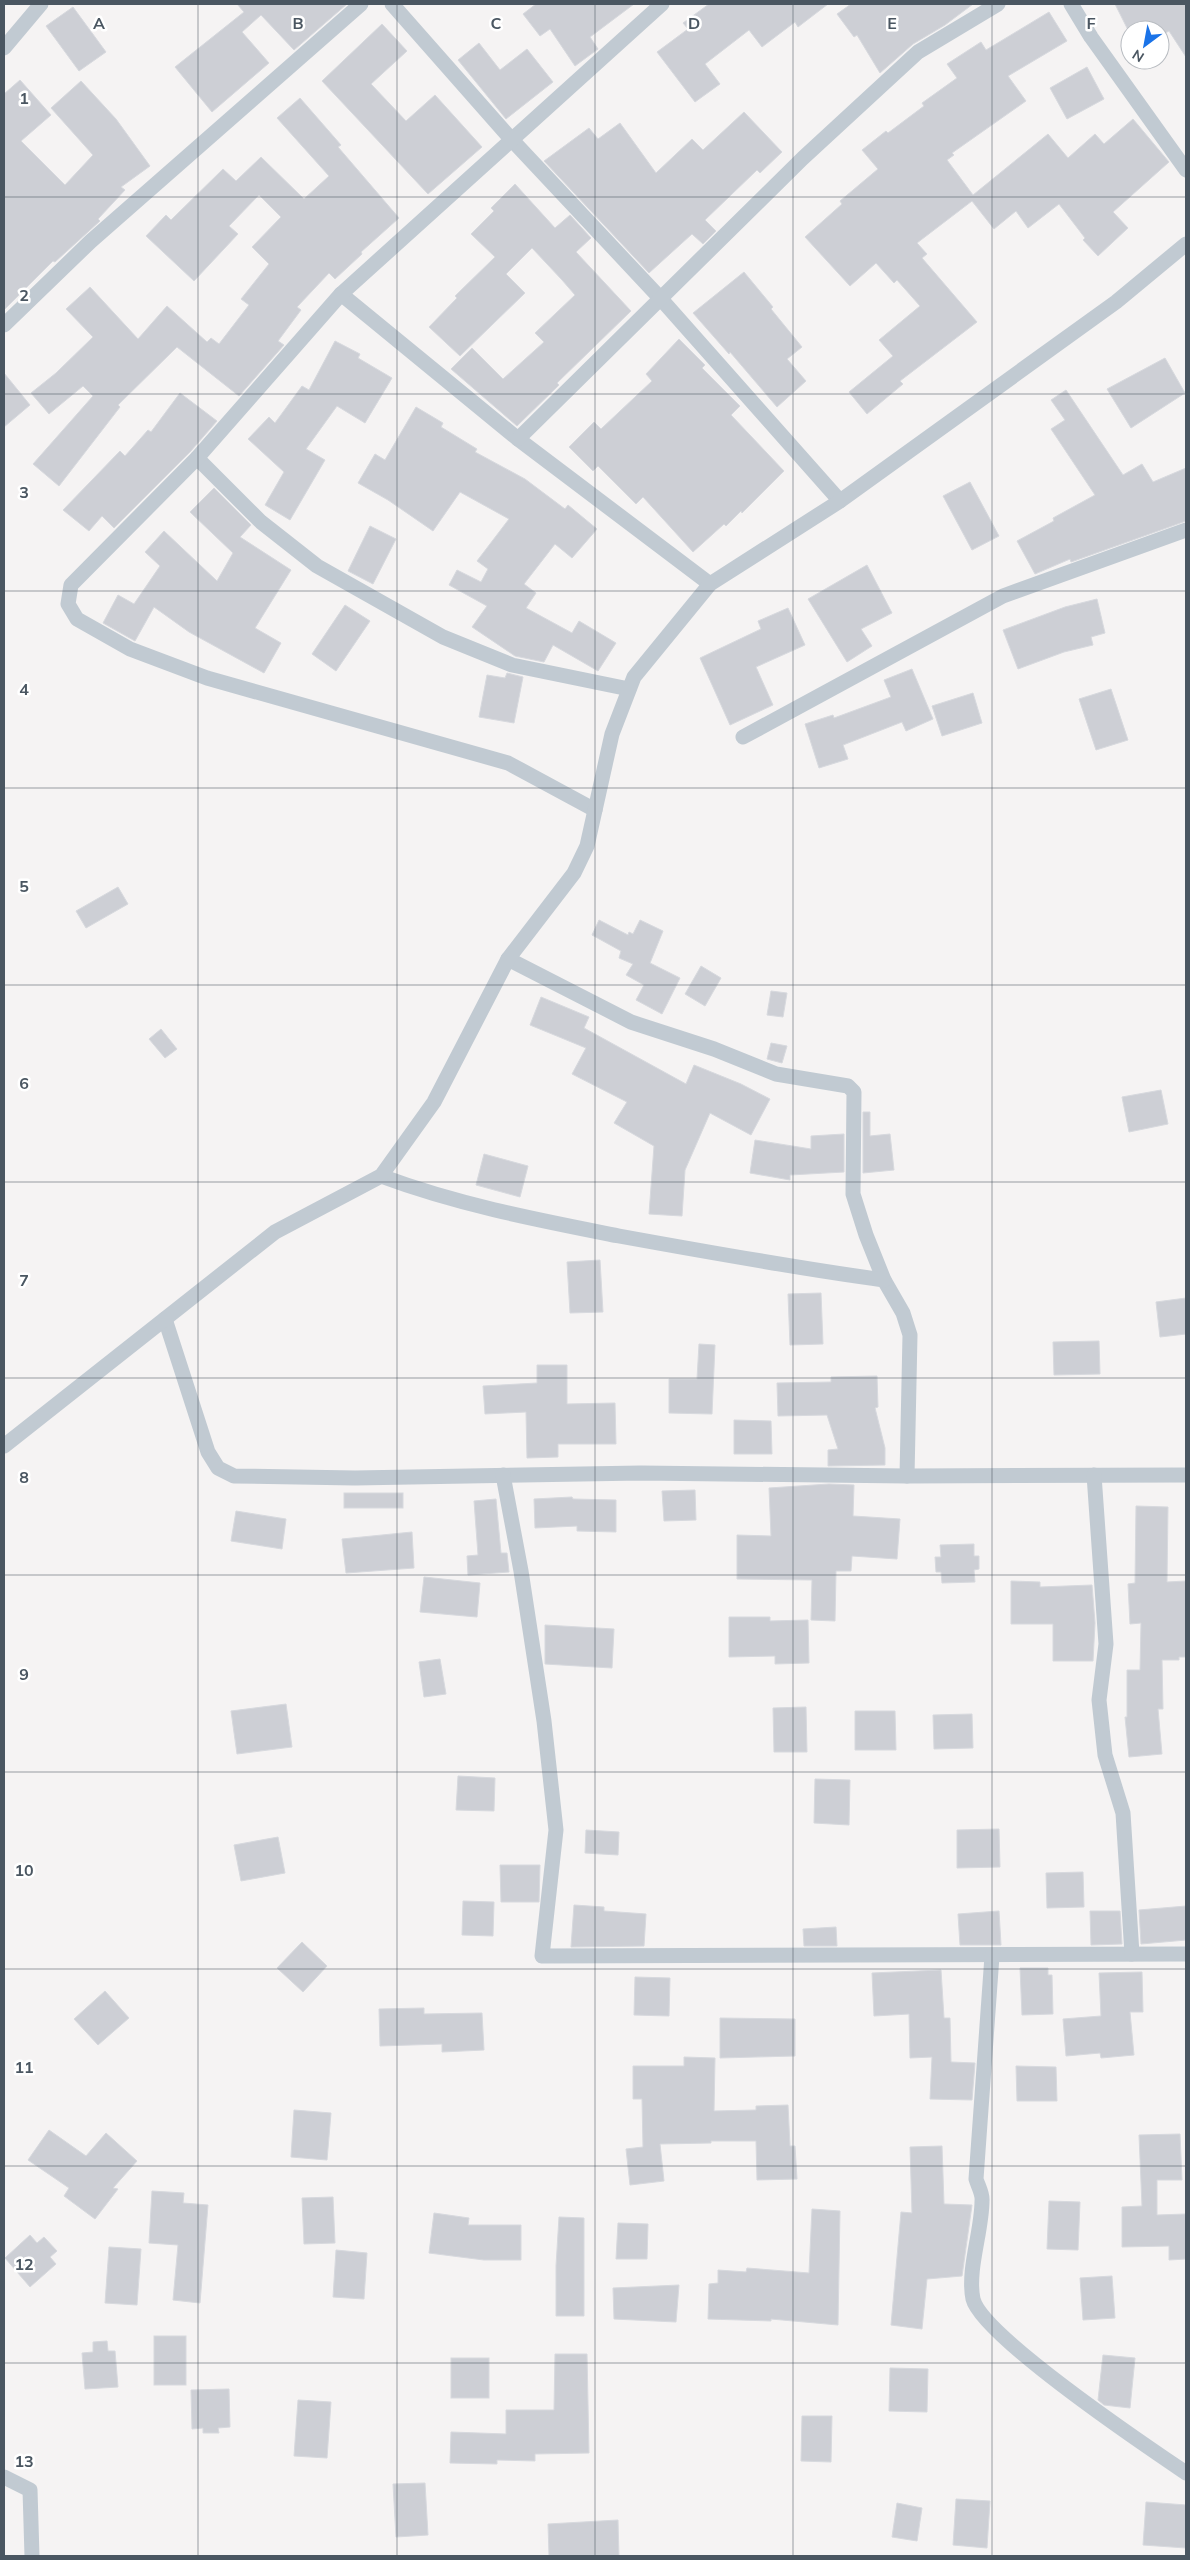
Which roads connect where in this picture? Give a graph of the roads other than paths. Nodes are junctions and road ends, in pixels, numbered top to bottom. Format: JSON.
{"nodes":[{"id":1,"x":41,"y":4,"type":"edge"},
{"id":2,"x":362,"y":4,"type":"edge"},
{"id":3,"x":392,"y":4,"type":"edge"},
{"id":4,"x":662,"y":4,"type":"edge"},
{"id":5,"x":998,"y":4,"type":"edge"},
{"id":6,"x":1071,"y":4,"type":"edge"},
{"id":7,"x":4,"y":48,"type":"edge"},
{"id":8,"x":511,"y":139,"type":"junction"},
{"id":9,"x":1186,"y":170,"type":"edge"},
{"id":10,"x":1186,"y":244,"type":"edge"},
{"id":11,"x":341,"y":294,"type":"junction"},
{"id":12,"x":660,"y":299,"type":"junction"},
{"id":13,"x":4,"y":325,"type":"edge"},
{"id":14,"x":518,"y":439,"type":"junction"},
{"id":15,"x":197,"y":458,"type":"junction"},
{"id":16,"x":840,"y":501,"type":"junction"},
{"id":17,"x":1186,"y":530,"type":"edge"},
{"id":18,"x":710,"y":584,"type":"junction"},
{"id":19,"x":629,"y":689,"type":"junction"},
{"id":20,"x":743,"y":737,"type":"dead end"},
{"id":21,"x":595,"y":810,"type":"junction"},
{"id":22,"x":508,"y":959,"type":"junction"},
{"id":23,"x":381,"y":1176,"type":"junction"},
{"id":24,"x":884,"y":1280,"type":"junction"},
{"id":25,"x":165,"y":1319,"type":"junction"},
{"id":26,"x":4,"y":1446,"type":"edge"},
{"id":27,"x":503,"y":1475,"type":"junction"},
{"id":28,"x":1186,"y":1475,"type":"edge"},
{"id":29,"x":907,"y":1476,"type":"junction"},
{"id":30,"x":1094,"y":1476,"type":"junction"},
{"id":31,"x":1132,"y":1954,"type":"junction"},
{"id":32,"x":1186,"y":1954,"type":"edge"},
{"id":33,"x":992,"y":1956,"type":"junction"},
{"id":34,"x":1186,"y":2473,"type":"edge"},
{"id":35,"x":4,"y":2477,"type":"edge"},
{"id":36,"x":32,"y":2556,"type":"edge"}],
"edges":[{"from":1,"to":7,"type":"street"},
{"from":2,"to":13,"type":"street"},
{"from":3,"to":8,"type":"street"},
{"from":4,"to":8,"type":"street"},
{"from":5,"to":12,"type":"street"},
{"from":6,"to":9,"type":"street"},
{"from":8,"to":11,"type":"street"},
{"from":8,"to":12,"type":"street"},
{"from":10,"to":16,"type":"street"},
{"from":11,"to":14,"type":"street"},
{"from":11,"to":15,"type":"street"},
{"from":12,"to":14,"type":"street"},
{"from":12,"to":16,"type":"street"},
{"from":14,"to":18,"type":"street"},
{"from":15,"to":19,"type":"street"},
{"from":15,"to":21,"type":"street"},
{"from":16,"to":18,"type":"street"},
{"from":17,"to":20,"type":"street"},
{"from":18,"to":19,"type":"street"},
{"from":19,"to":21,"type":"street"},
{"from":21,"to":22,"type":"street"},
{"from":22,"to":23,"type":"street"},
{"from":22,"to":24,"type":"street"},
{"from":23,"to":24,"type":"street"},
{"from":23,"to":25,"type":"street"},
{"from":24,"to":29,"type":"street"},
{"from":25,"to":26,"type":"street"},
{"from":25,"to":27,"type":"street"},
{"from":27,"to":29,"type":"street"},
{"from":27,"to":33,"type":"street"},
{"from":28,"to":30,"type":"street"},
{"from":29,"to":30,"type":"street"},
{"from":30,"to":31,"type":"street"},
{"from":31,"to":32,"type":"street"},
{"from":31,"to":33,"type":"street"},
{"from":33,"to":34,"type":"street"},
{"from":35,"to":36,"type":"street"}]}
